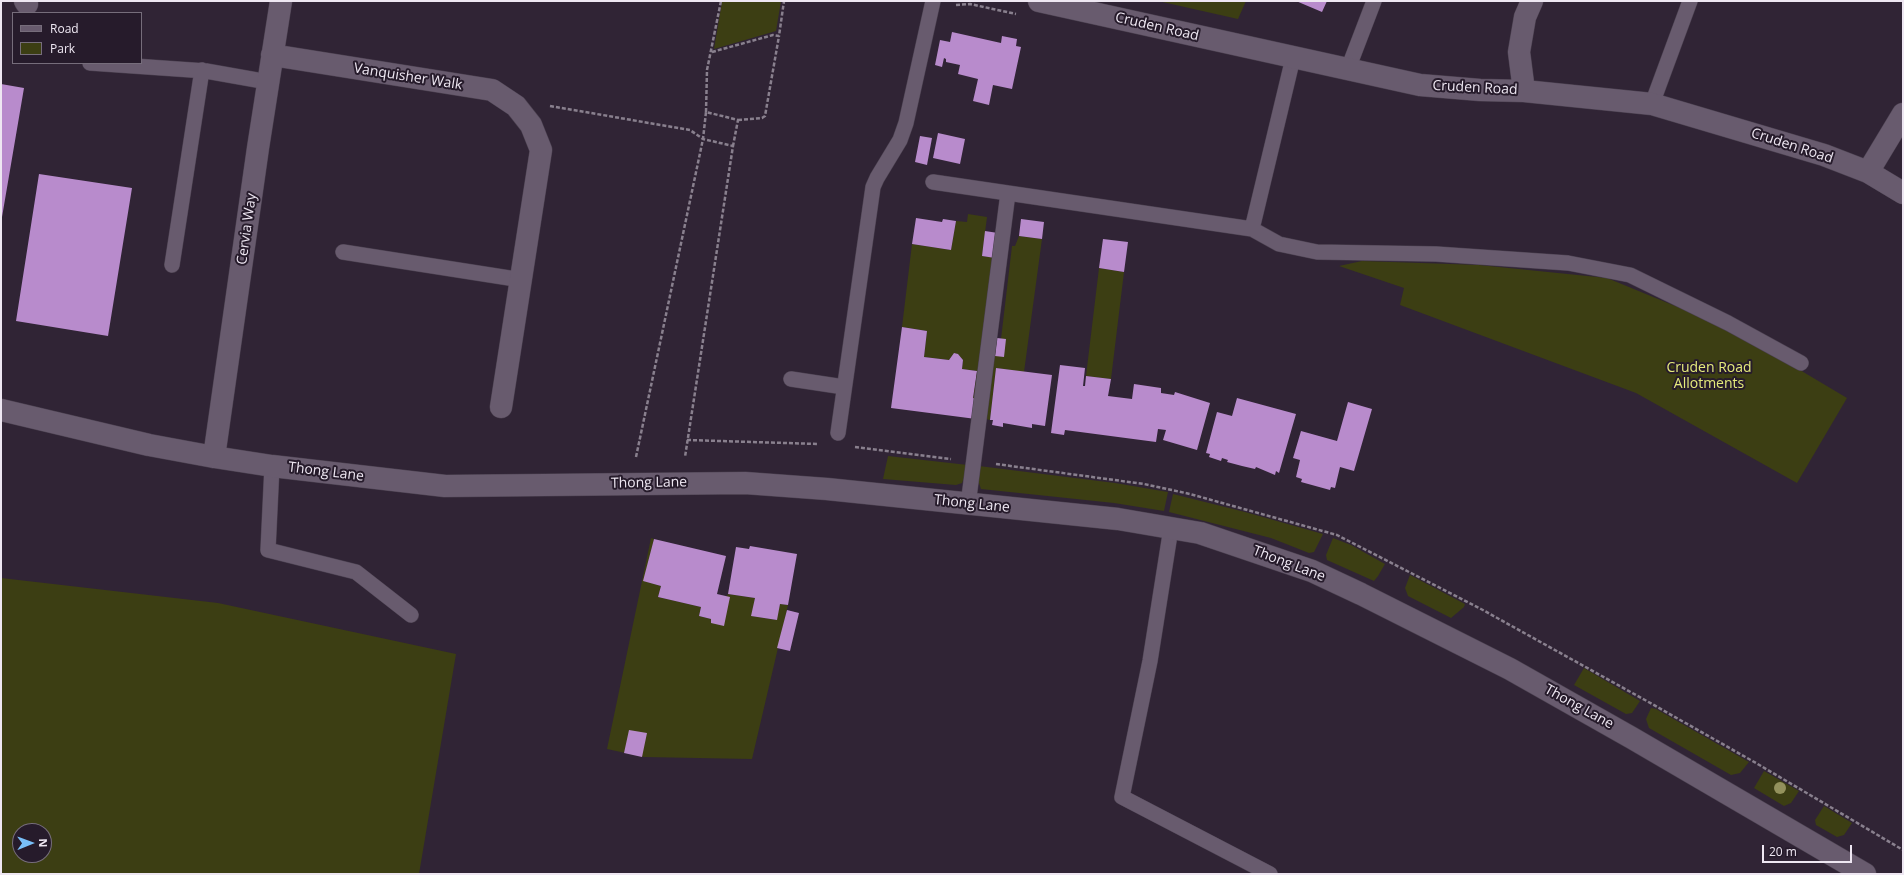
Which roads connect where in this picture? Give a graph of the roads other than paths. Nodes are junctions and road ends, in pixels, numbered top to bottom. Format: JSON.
{"nodes":[{"id":1,"x":281,"y":1,"type":"edge"},
{"id":2,"x":933,"y":1,"type":"edge"},
{"id":3,"x":1039,"y":1,"type":"edge"},
{"id":4,"x":1374,"y":1,"type":"edge"},
{"id":5,"x":1532,"y":1,"type":"edge"},
{"id":6,"x":1690,"y":1,"type":"edge"},
{"id":7,"x":272,"y":55,"type":"junction"},
{"id":8,"x":1293,"y":58,"type":"junction"},
{"id":9,"x":106,"y":64,"type":"edge"},
{"id":10,"x":1348,"y":69,"type":"junction"},
{"id":11,"x":202,"y":70,"type":"junction"},
{"id":12,"x":268,"y":82,"type":"junction"},
{"id":13,"x":1524,"y":91,"type":"junction"},
{"id":14,"x":1652,"y":104,"type":"junction"},
{"id":15,"x":1903,"y":114,"type":"edge"},
{"id":16,"x":1868,"y":172,"type":"junction"},
{"id":17,"x":933,"y":182,"type":"dead end"},
{"id":18,"x":1008,"y":193,"type":"junction"},
{"id":19,"x":1903,"y":193,"type":"edge"},
{"id":20,"x":1252,"y":229,"type":"junction"},
{"id":21,"x":344,"y":252,"type":"dead end"},
{"id":22,"x":172,"y":265,"type":"dead end"},
{"id":23,"x":522,"y":280,"type":"junction"},
{"id":24,"x":1801,"y":363,"type":"dead end"},
{"id":25,"x":791,"y":379,"type":"dead end"},
{"id":26,"x":844,"y":387,"type":"junction"},
{"id":27,"x":500,"y":407,"type":"dead end"},
{"id":28,"x":1,"y":410,"type":"edge"},
{"id":29,"x":838,"y":434,"type":"dead end"},
{"id":30,"x":214,"y":457,"type":"junction"},
{"id":31,"x":272,"y":466,"type":"junction"},
{"id":32,"x":968,"y":505,"type":"junction"},
{"id":33,"x":1171,"y":528,"type":"junction"},
{"id":34,"x":411,"y":615,"type":"dead end"},
{"id":35,"x":1270,"y":874,"type":"edge"},
{"id":36,"x":1865,"y":874,"type":"edge"}],
"edges":[{"from":1,"to":7,"type":"street","name":"Cervia Way"},
{"from":2,"to":26,"type":"lane"},
{"from":3,"to":8,"type":"street","name":"Cruden Road"},
{"from":4,"to":10,"type":"lane"},
{"from":5,"to":13,"type":"street"},
{"from":6,"to":14,"type":"lane"},
{"from":7,"to":12,"type":"street","name":"Cervia Way"},
{"from":7,"to":23,"type":"street","name":"Vanquisher Walk"},
{"from":8,"to":10,"type":"street","name":"Cruden Road"},
{"from":8,"to":20,"type":"lane"},
{"from":9,"to":11,"type":"lane"},
{"from":10,"to":13,"type":"street","name":"Cruden Road"},
{"from":11,"to":12,"type":"lane"},
{"from":11,"to":22,"type":"lane"},
{"from":12,"to":30,"type":"street","name":"Cervia Way"},
{"from":13,"to":14,"type":"street","name":"Cruden Road"},
{"from":14,"to":16,"type":"street","name":"Cruden Road"},
{"from":15,"to":16,"type":"street"},
{"from":16,"to":19,"type":"street","name":"Cruden Road"},
{"from":17,"to":18,"type":"lane"},
{"from":18,"to":20,"type":"lane"},
{"from":18,"to":32,"type":"lane"},
{"from":20,"to":24,"type":"lane"},
{"from":21,"to":23,"type":"lane"},
{"from":23,"to":27,"type":"street","name":"Vanquisher Walk"},
{"from":25,"to":26,"type":"lane"},
{"from":26,"to":29,"type":"lane"},
{"from":28,"to":30,"type":"street","name":"Thong Lane"},
{"from":30,"to":31,"type":"street","name":"Thong Lane"},
{"from":31,"to":32,"type":"street","name":"Thong Lane"},
{"from":31,"to":34,"type":"lane"},
{"from":32,"to":33,"type":"street","name":"Thong Lane"},
{"from":33,"to":35,"type":"lane"},
{"from":33,"to":36,"type":"street","name":"Thong Lane"}]}
